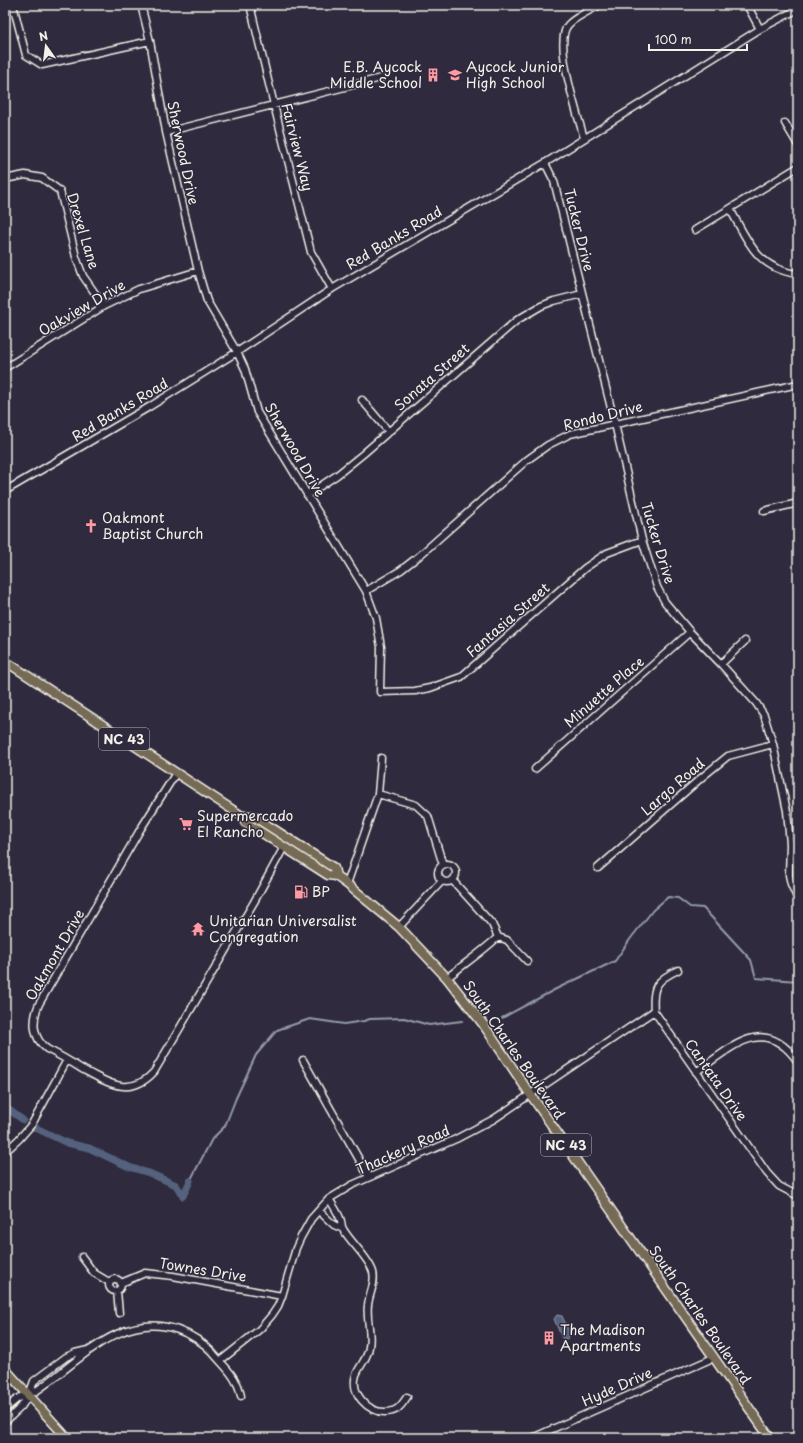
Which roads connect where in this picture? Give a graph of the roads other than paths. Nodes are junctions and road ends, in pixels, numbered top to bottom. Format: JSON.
{"nodes":[{"id":1,"x":13,"y":5,"type":"edge"},
{"id":2,"x":141,"y":5,"type":"edge"},
{"id":3,"x":250,"y":5,"type":"edge"},
{"id":4,"x":600,"y":5,"type":"edge"},
{"id":5,"x":747,"y":5,"type":"edge"},
{"id":6,"x":798,"y":9,"type":"edge"},
{"id":7,"x":760,"y":29,"type":"junction"},
{"id":8,"x":150,"y":41,"type":"junction"},
{"id":9,"x":381,"y":78,"type":"dead end"},
{"id":10,"x":274,"y":105,"type":"junction"},
{"id":11,"x":785,"y":123,"type":"dead end"},
{"id":12,"x":166,"y":132,"type":"junction"},
{"id":13,"x":584,"y":138,"type":"junction"},
{"id":14,"x":798,"y":145,"type":"edge"},
{"id":15,"x":545,"y":163,"type":"junction"},
{"id":16,"x":798,"y":167,"type":"edge"},
{"id":17,"x":5,"y":179,"type":"edge"},
{"id":18,"x":730,"y":209,"type":"junction"},
{"id":19,"x":695,"y":230,"type":"dead end"},
{"id":20,"x":198,"y":271,"type":"junction"},
{"id":21,"x":798,"y":274,"type":"edge"},
{"id":22,"x":332,"y":289,"type":"junction"},
{"id":23,"x":582,"y":294,"type":"junction"},
{"id":24,"x":104,"y":306,"type":"junction"},
{"id":25,"x":237,"y":352,"type":"junction"},
{"id":26,"x":5,"y":368,"type":"edge"},
{"id":27,"x":798,"y":384,"type":"edge"},
{"id":28,"x":362,"y":400,"type":"dead end"},
{"id":29,"x":615,"y":424,"type":"junction"},
{"id":30,"x":388,"y":432,"type":"junction"},
{"id":31,"x":5,"y":491,"type":"edge"},
{"id":32,"x":307,"y":495,"type":"junction"},
{"id":33,"x":798,"y":503,"type":"edge"},
{"id":34,"x":764,"y":511,"type":"dead end"},
{"id":35,"x":642,"y":540,"type":"junction"},
{"id":36,"x":366,"y":590,"type":"junction"},
{"id":37,"x":690,"y":632,"type":"junction"},
{"id":38,"x":745,"y":641,"type":"dead end"},
{"id":39,"x":5,"y":661,"type":"edge"},
{"id":40,"x":722,"y":664,"type":"junction"},
{"id":41,"x":380,"y":692,"type":"joint"},
{"id":42,"x":773,"y":744,"type":"junction"},
{"id":43,"x":381,"y":758,"type":"dead end"},
{"id":44,"x":535,"y":769,"type":"dead end"},
{"id":45,"x":176,"y":773,"type":"junction"},
{"id":46,"x":378,"y":794,"type":"junction"},
{"id":47,"x":242,"y":816,"type":"junction"},
{"id":48,"x":249,"y":824,"type":"junction"},
{"id":49,"x":278,"y":831,"type":"junction"},
{"id":50,"x":790,"y":844,"type":"junction"},
{"id":51,"x":798,"y":844,"type":"edge"},
{"id":52,"x":284,"y":847,"type":"junction"},
{"id":53,"x":443,"y":865,"type":"junction"},
{"id":54,"x":330,"y":866,"type":"junction"},
{"id":55,"x":598,"y":868,"type":"dead end"},
{"id":56,"x":336,"y":876,"type":"junction"},
{"id":57,"x":442,"y":880,"type":"junction"},
{"id":58,"x":453,"y":881,"type":"junction"},
{"id":59,"x":347,"y":884,"type":"junction"},
{"id":60,"x":798,"y":900,"type":"edge"},
{"id":61,"x":399,"y":927,"type":"junction"},
{"id":62,"x":498,"y":937,"type":"junction"},
{"id":63,"x":527,"y":962,"type":"dead end"},
{"id":64,"x":678,"y":970,"type":"dead end"},
{"id":65,"x":447,"y":978,"type":"junction"},
{"id":66,"x":654,"y":1011,"type":"junction"},
{"id":67,"x":67,"y":1060,"type":"junction"},
{"id":68,"x":303,"y":1060,"type":"dead end"},
{"id":69,"x":798,"y":1062,"type":"edge"},
{"id":70,"x":696,"y":1072,"type":"junction"},
{"id":71,"x":530,"y":1094,"type":"junction"},
{"id":72,"x":5,"y":1152,"type":"edge"},
{"id":73,"x":370,"y":1178,"type":"junction"},
{"id":74,"x":798,"y":1196,"type":"edge"},
{"id":75,"x":329,"y":1199,"type":"junction"},
{"id":76,"x":319,"y":1211,"type":"junction"},
{"id":77,"x":343,"y":1229,"type":"junction"},
{"id":78,"x":82,"y":1257,"type":"dead end"},
{"id":79,"x":109,"y":1282,"type":"junction"},
{"id":80,"x":121,"y":1283,"type":"junction"},
{"id":81,"x":117,"y":1292,"type":"junction"},
{"id":82,"x":282,"y":1296,"type":"junction"},
{"id":83,"x":119,"y":1313,"type":"dead end"},
{"id":84,"x":88,"y":1350,"type":"junction"},
{"id":85,"x":713,"y":1358,"type":"junction"},
{"id":86,"x":220,"y":1361,"type":"junction"},
{"id":87,"x":5,"y":1369,"type":"edge"},
{"id":88,"x":29,"y":1395,"type":"junction"},
{"id":89,"x":241,"y":1396,"type":"dead end"},
{"id":90,"x":407,"y":1397,"type":"dead end"},
{"id":91,"x":5,"y":1409,"type":"edge"},
{"id":92,"x":5,"y":1422,"type":"edge"},
{"id":93,"x":67,"y":1438,"type":"edge"},
{"id":94,"x":532,"y":1438,"type":"edge"},
{"id":95,"x":770,"y":1438,"type":"edge"}],
"edges":[{"from":1,"to":8,"type":"street"},
{"from":2,"to":8,"type":"street","name":"Sherwood Drive"},
{"from":3,"to":10,"type":"street","name":"Fairview Way"},
{"from":4,"to":13,"type":"street"},
{"from":5,"to":7,"type":"street"},
{"from":6,"to":7,"type":"street","name":"Red Banks Road"},
{"from":7,"to":13,"type":"street","name":"Red Banks Road"},
{"from":8,"to":12,"type":"street","name":"Sherwood Drive"},
{"from":9,"to":10,"type":"street"},
{"from":10,"to":12,"type":"street"},
{"from":10,"to":22,"type":"street","name":"Fairview Way"},
{"from":11,"to":14,"type":"street"},
{"from":12,"to":20,"type":"street","name":"Sherwood Drive"},
{"from":13,"to":15,"type":"street","name":"Red Banks Road"},
{"from":15,"to":22,"type":"street","name":"Red Banks Road"},
{"from":15,"to":23,"type":"street","name":"Tucker Drive"},
{"from":16,"to":18,"type":"street"},
{"from":17,"to":24,"type":"street","name":"Drexel Lane"},
{"from":18,"to":19,"type":"street"},
{"from":18,"to":21,"type":"street"},
{"from":20,"to":24,"type":"street","name":"Oakview Drive"},
{"from":20,"to":25,"type":"street","name":"Sherwood Drive"},
{"from":22,"to":25,"type":"street","name":"Red Banks Road"},
{"from":23,"to":29,"type":"street","name":"Tucker Drive"},
{"from":23,"to":30,"type":"street","name":"Sonata Street"},
{"from":24,"to":26,"type":"street","name":"Oakview Drive"},
{"from":25,"to":31,"type":"street","name":"Red Banks Road"},
{"from":25,"to":32,"type":"street","name":"Sherwood Drive"},
{"from":27,"to":29,"type":"street","name":"Rondo Drive"},
{"from":28,"to":30,"type":"street"},
{"from":29,"to":35,"type":"street","name":"Tucker Drive"},
{"from":29,"to":36,"type":"street","name":"Rondo Drive"},
{"from":30,"to":32,"type":"street","name":"Sonata Street"},
{"from":32,"to":36,"type":"street","name":"Sherwood Drive"},
{"from":33,"to":34,"type":"street"},
{"from":35,"to":37,"type":"street","name":"Tucker Drive"},
{"from":35,"to":41,"type":"street","name":"Fantasia Street"},
{"from":36,"to":41,"type":"street","name":"Sherwood Drive"},
{"from":37,"to":40,"type":"street","name":"Tucker Drive"},
{"from":37,"to":44,"type":"street","name":"Minuette Place"},
{"from":38,"to":40,"type":"street"},
{"from":39,"to":45,"type":"main road","name":"South Charles Boulevard","number":"NC 43"},
{"from":40,"to":42,"type":"street","name":"Tucker Drive"},
{"from":42,"to":50,"type":"street","name":"Tucker Drive"},
{"from":42,"to":55,"type":"street","name":"Largo Road"},
{"from":43,"to":46,"type":"street"},
{"from":45,"to":47,"type":"main road","name":"South Charles Boulevard","number":"NC 43"},
{"from":45,"to":67,"type":"street","name":"Oakmont Drive"},
{"from":46,"to":53,"type":"street"},
{"from":46,"to":59,"type":"street"},
{"from":47,"to":48,"type":"main road","name":"South Charles Boulevard","number":"NC 43"},
{"from":47,"to":49,"type":"main road","name":"South Charles Boulevard","number":"NC 43"},
{"from":48,"to":49,"type":"main road"},
{"from":48,"to":52,"type":"main road","name":"South Charles Boulevard","number":"NC 43"},
{"from":49,"to":54,"type":"main road","name":"South Charles Boulevard","number":"NC 43"},
{"from":50,"to":51,"type":"street"},
{"from":50,"to":60,"type":"street","name":"Tucker Drive"},
{"from":52,"to":54,"type":"main road"},
{"from":52,"to":56,"type":"main road","name":"South Charles Boulevard","number":"NC 43"},
{"from":52,"to":67,"type":"street","name":"Oakmont Drive"},
{"from":53,"to":57,"type":"street"},
{"from":53,"to":58,"type":"street"},
{"from":54,"to":56,"type":"main road","name":"South Charles Boulevard","number":"NC 43"},
{"from":56,"to":59,"type":"main road","name":"South Charles Boulevard","number":"NC 43"},
{"from":57,"to":58,"type":"street"},
{"from":57,"to":61,"type":"street"},
{"from":58,"to":62,"type":"street"},
{"from":59,"to":61,"type":"main road","name":"South Charles Boulevard","number":"NC 43"},
{"from":61,"to":65,"type":"main road","name":"South Charles Boulevard","number":"NC 43"},
{"from":62,"to":63,"type":"street"},
{"from":62,"to":65,"type":"street"},
{"from":64,"to":66,"type":"street"},
{"from":65,"to":71,"type":"main road","name":"South Charles Boulevard","number":"NC 43"},
{"from":66,"to":70,"type":"street","name":"Cantata Drive"},
{"from":66,"to":71,"type":"street","name":"Thackery Road"},
{"from":67,"to":72,"type":"street"},
{"from":68,"to":73,"type":"street"},
{"from":69,"to":70,"type":"street"},
{"from":70,"to":74,"type":"street","name":"Cantata Drive"},
{"from":71,"to":73,"type":"street","name":"Thackery Road"},
{"from":71,"to":85,"type":"main road","name":"South Charles Boulevard","number":"NC 43"},
{"from":73,"to":75,"type":"street","name":"Thackery Road"},
{"from":75,"to":76,"type":"street","name":"Thackery Road"},
{"from":75,"to":77,"type":"street"},
{"from":76,"to":77,"type":"street"},
{"from":76,"to":82,"type":"street","name":"Thackery Road"},
{"from":77,"to":90,"type":"street"},
{"from":78,"to":79,"type":"street"},
{"from":79,"to":80,"type":"street"},
{"from":79,"to":81,"type":"street"},
{"from":80,"to":81,"type":"street"},
{"from":80,"to":82,"type":"street","name":"Townes Drive"},
{"from":81,"to":83,"type":"street"},
{"from":82,"to":86,"type":"street","name":"Thackery Road"},
{"from":84,"to":86,"type":"street"},
{"from":84,"to":88,"type":"street"},
{"from":84,"to":88,"type":"street"},
{"from":85,"to":94,"type":"street","name":"Hyde Drive"},
{"from":85,"to":95,"type":"main road","name":"South Charles Boulevard","number":"NC 43"},
{"from":86,"to":89,"type":"street"},
{"from":87,"to":88,"type":"main road"},
{"from":88,"to":91,"type":"street"},
{"from":88,"to":92,"type":"street"},
{"from":88,"to":93,"type":"main road"}]}
